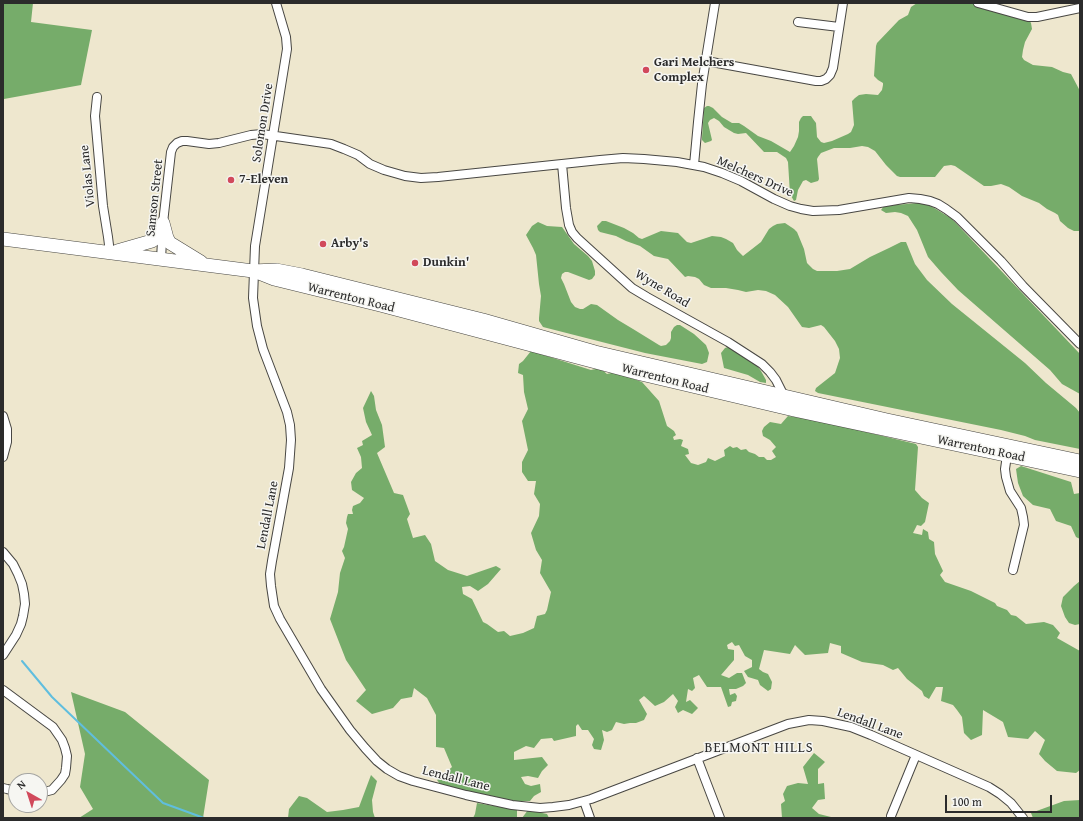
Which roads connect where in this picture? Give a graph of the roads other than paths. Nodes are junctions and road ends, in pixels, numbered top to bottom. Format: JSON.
{"nodes":[{"id":1,"x":276,"y":3,"type":"edge"},
{"id":2,"x":715,"y":3,"type":"edge"},
{"id":3,"x":843,"y":3,"type":"edge"},
{"id":4,"x":978,"y":3,"type":"edge"},
{"id":5,"x":1080,"y":8,"type":"edge"},
{"id":6,"x":798,"y":22,"type":"dead end"},
{"id":7,"x":839,"y":27,"type":"junction"},
{"id":8,"x":706,"y":61,"type":"junction"},
{"id":9,"x":97,"y":97,"type":"dead end"},
{"id":10,"x":274,"y":136,"type":"junction"},
{"id":11,"x":562,"y":164,"type":"junction"},
{"id":12,"x":694,"y":165,"type":"junction"},
{"id":13,"x":163,"y":223,"type":"junction"},
{"id":14,"x":3,"y":239,"type":"edge"},
{"id":15,"x":111,"y":253,"type":"junction"},
{"id":16,"x":161,"y":259,"type":"junction"},
{"id":17,"x":205,"y":265,"type":"junction"},
{"id":18,"x":253,"y":271,"type":"junction"},
{"id":19,"x":1079,"y":341,"type":"edge"},
{"id":20,"x":784,"y":396,"type":"junction"},
{"id":21,"x":789,"y":408,"type":"junction"},
{"id":22,"x":3,"y":416,"type":"edge"},
{"id":23,"x":1007,"y":455,"type":"junction"},
{"id":24,"x":3,"y":457,"type":"edge"},
{"id":25,"x":1080,"y":461,"type":"edge"},
{"id":26,"x":1080,"y":471,"type":"edge"},
{"id":27,"x":3,"y":552,"type":"edge"},
{"id":28,"x":1013,"y":570,"type":"dead end"},
{"id":29,"x":3,"y":655,"type":"edge"},
{"id":30,"x":3,"y":690,"type":"edge"},
{"id":31,"x":916,"y":755,"type":"junction"},
{"id":32,"x":697,"y":758,"type":"junction"},
{"id":33,"x":48,"y":791,"type":"edge"},
{"id":34,"x":584,"y":802,"type":"junction"},
{"id":35,"x":891,"y":816,"type":"dead end"},
{"id":36,"x":590,"y":818,"type":"edge"},
{"id":37,"x":720,"y":818,"type":"edge"},
{"id":38,"x":1023,"y":818,"type":"edge"}],
"edges":[{"from":1,"to":10,"type":"street","name":"Solomon Drive"},
{"from":2,"to":8,"type":"street"},
{"from":3,"to":7,"type":"street"},
{"from":4,"to":5,"type":"street"},
{"from":6,"to":7,"type":"street"},
{"from":7,"to":8,"type":"street"},
{"from":8,"to":12,"type":"street"},
{"from":9,"to":15,"type":"street","name":"Violas Lane"},
{"from":10,"to":11,"type":"street","name":"Melchers Drive"},
{"from":10,"to":13,"type":"street","name":"Samson Street"},
{"from":10,"to":18,"type":"street","name":"Solomon Drive"},
{"from":11,"to":12,"type":"street","name":"Melchers Drive"},
{"from":11,"to":20,"type":"street","name":"Wyne Road"},
{"from":12,"to":19,"type":"street","name":"Melchers Drive"},
{"from":13,"to":15,"type":"main road"},
{"from":13,"to":16,"type":"street","name":"Samson Street"},
{"from":13,"to":17,"type":"main road"},
{"from":14,"to":15,"type":"main road","name":"Warrenton Road"},
{"from":15,"to":16,"type":"main road","name":"Warrenton Road"},
{"from":16,"to":17,"type":"main road","name":"Warrenton Road"},
{"from":17,"to":18,"type":"main road","name":"Warrenton Road"},
{"from":18,"to":20,"type":"main road","name":"Warrenton Road"},
{"from":18,"to":21,"type":"main road","name":"Warrenton Road"},
{"from":18,"to":34,"type":"street","name":"Lendall Lane"},
{"from":20,"to":21,"type":"street","name":"Wyne Road"},
{"from":20,"to":25,"type":"main road","name":"Warrenton Road"},
{"from":21,"to":23,"type":"main road","name":"Warrenton Road"},
{"from":22,"to":24,"type":"street"},
{"from":23,"to":26,"type":"main road","name":"Warrenton Road"},
{"from":23,"to":28,"type":"street"},
{"from":27,"to":29,"type":"street"},
{"from":30,"to":33,"type":"street"},
{"from":31,"to":32,"type":"street","name":"Lendall Lane"},
{"from":31,"to":35,"type":"street"},
{"from":31,"to":38,"type":"street","name":"Lendall Lane"},
{"from":32,"to":34,"type":"street","name":"Lendall Lane"},
{"from":32,"to":37,"type":"street"},
{"from":34,"to":36,"type":"street"}]}
